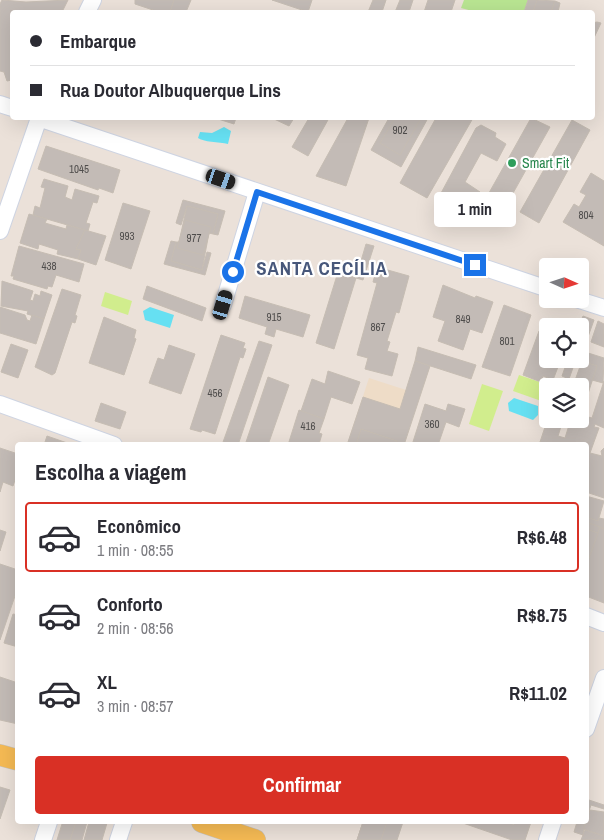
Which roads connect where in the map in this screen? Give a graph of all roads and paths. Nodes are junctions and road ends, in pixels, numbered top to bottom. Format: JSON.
{"nodes":[{"id":1,"x":38,"y":120,"type":"edge"},
{"id":2,"x":45,"y":120,"type":"edge"},
{"id":3,"x":257,"y":192,"type":"junction"},
{"id":4,"x":0,"y":231,"type":"edge"},
{"id":5,"x":539,"y":286,"type":"edge"},
{"id":6,"x":589,"y":303,"type":"edge"},
{"id":7,"x":223,"y":305,"type":"dead end"},
{"id":8,"x":604,"y":308,"type":"edge"},
{"id":9,"x":0,"y":404,"type":"edge"},
{"id":10,"x":106,"y":442,"type":"edge"},
{"id":11,"x":589,"y":617,"type":"edge"},
{"id":12,"x":604,"y":623,"type":"edge"},
{"id":13,"x":604,"y":678,"type":"edge"},
{"id":14,"x":589,"y":720,"type":"edge"},
{"id":15,"x":0,"y":754,"type":"edge"},
{"id":16,"x":15,"y":759,"type":"edge"},
{"id":17,"x":48,"y":824,"type":"edge"},
{"id":18,"x":123,"y":824,"type":"edge"},
{"id":19,"x":208,"y":824,"type":"edge"},
{"id":20,"x":552,"y":824,"type":"edge"},
{"id":21,"x":43,"y":840,"type":"edge"},
{"id":22,"x":118,"y":840,"type":"edge"},
{"id":23,"x":255,"y":840,"type":"edge"},
{"id":24,"x":547,"y":840,"type":"edge"}],
"edges":[{"from":1,"to":4,"type":"street"},
{"from":2,"to":3,"type":"street"},
{"from":3,"to":5,"type":"street"},
{"from":3,"to":7,"type":"street"},
{"from":6,"to":8,"type":"street"},
{"from":9,"to":10,"type":"street"},
{"from":11,"to":12,"type":"street"},
{"from":13,"to":14,"type":"street"},
{"from":15,"to":16,"type":"main road"},
{"from":17,"to":21,"type":"street"},
{"from":18,"to":22,"type":"street"},
{"from":19,"to":23,"type":"main road"},
{"from":20,"to":24,"type":"street"}]}
